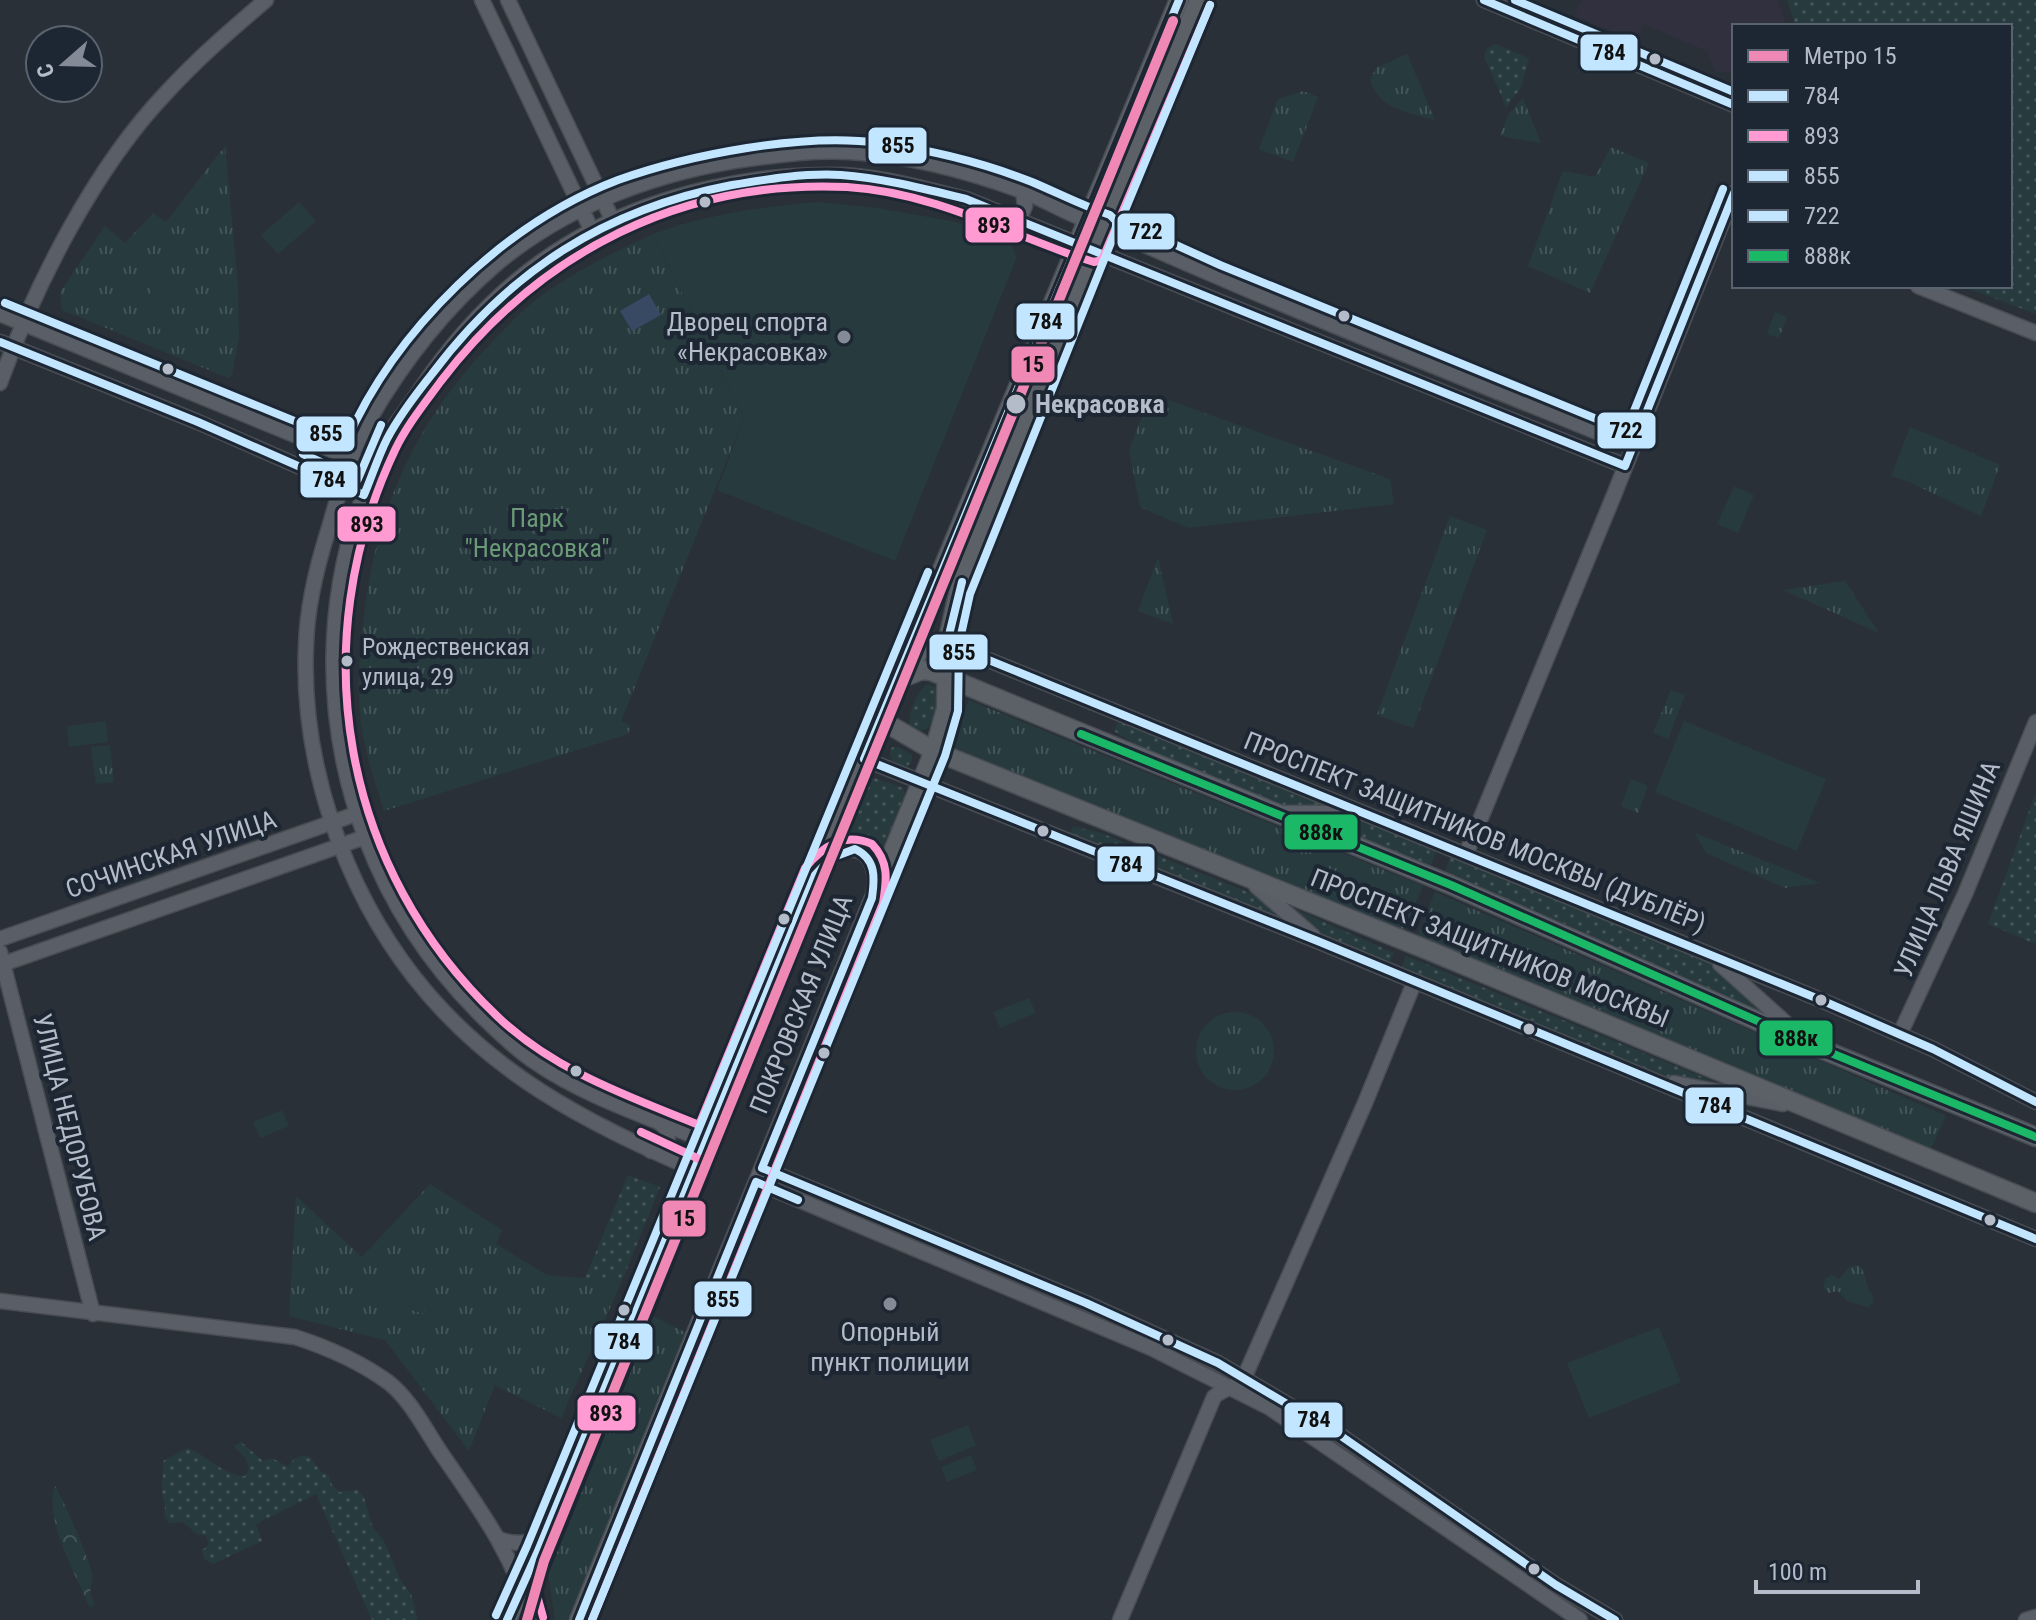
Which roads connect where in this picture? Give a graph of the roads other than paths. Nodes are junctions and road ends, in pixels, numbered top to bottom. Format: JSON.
{"nodes":[{"id":1,"x":266,"y":0,"type":"edge"},
{"id":2,"x":482,"y":0,"type":"edge"},
{"id":3,"x":508,"y":0,"type":"edge"},
{"id":4,"x":1179,"y":0,"type":"edge"},
{"id":5,"x":1199,"y":0,"type":"edge"},
{"id":6,"x":1484,"y":0,"type":"edge"},
{"id":7,"x":1732,"y":104,"type":"edge"},
{"id":8,"x":1023,"y":191,"type":"junction"},
{"id":9,"x":1732,"y":198,"type":"edge"},
{"id":10,"x":603,"y":200,"type":"junction"},
{"id":11,"x":582,"y":209,"type":"junction"},
{"id":12,"x":1009,"y":216,"type":"junction"},
{"id":13,"x":613,"y":221,"type":"junction"},
{"id":14,"x":1097,"y":224,"type":"junction"},
{"id":15,"x":592,"y":231,"type":"junction"},
{"id":16,"x":1087,"y":248,"type":"junction"},
{"id":17,"x":1215,"y":276,"type":"junction"},
{"id":18,"x":1923,"y":288,"type":"edge"},
{"id":19,"x":1207,"y":298,"type":"junction"},
{"id":20,"x":0,"y":314,"type":"edge"},
{"id":21,"x":25,"y":325,"type":"junction"},
{"id":22,"x":2036,"y":333,"type":"edge"},
{"id":23,"x":7,"y":345,"type":"edge"},
{"id":24,"x":0,"y":383,"type":"edge"},
{"id":25,"x":1633,"y":447,"type":"junction"},
{"id":26,"x":352,"y":458,"type":"junction"},
{"id":27,"x":1625,"y":466,"type":"junction"},
{"id":28,"x":375,"y":468,"type":"junction"},
{"id":29,"x":341,"y":484,"type":"junction"},
{"id":30,"x":364,"y":495,"type":"junction"},
{"id":31,"x":327,"y":534,"type":"junction"},
{"id":32,"x":349,"y":543,"type":"junction"},
{"id":33,"x":947,"y":643,"type":"junction"},
{"id":34,"x":899,"y":679,"type":"junction"},
{"id":35,"x":948,"y":680,"type":"junction"},
{"id":36,"x":881,"y":720,"type":"junction"},
{"id":37,"x":2036,"y":722,"type":"edge"},
{"id":38,"x":934,"y":751,"type":"junction"},
{"id":39,"x":864,"y":759,"type":"junction"},
{"id":40,"x":920,"y":782,"type":"junction"},
{"id":41,"x":1271,"y":812,"type":"junction"},
{"id":42,"x":1364,"y":813,"type":"junction"},
{"id":43,"x":356,"y":814,"type":"junction"},
{"id":44,"x":331,"y":823,"type":"junction"},
{"id":45,"x":365,"y":837,"type":"junction"},
{"id":46,"x":340,"y":846,"type":"junction"},
{"id":47,"x":1466,"y":854,"type":"junction"},
{"id":48,"x":1236,"y":872,"type":"junction"},
{"id":49,"x":815,"y":875,"type":"junction"},
{"id":50,"x":872,"y":898,"type":"junction"},
{"id":51,"x":0,"y":939,"type":"edge"},
{"id":52,"x":1320,"y":942,"type":"junction"},
{"id":53,"x":1711,"y":956,"type":"junction"},
{"id":54,"x":2,"y":958,"type":"edge"},
{"id":55,"x":1414,"y":983,"type":"junction"},
{"id":56,"x":1900,"y":1034,"type":"junction"},
{"id":57,"x":1814,"y":1046,"type":"junction"},
{"id":58,"x":1646,"y":1078,"type":"junction"},
{"id":59,"x":2036,"y":1102,"type":"edge"},
{"id":60,"x":1815,"y":1111,"type":"junction"},
{"id":61,"x":657,"y":1120,"type":"junction"},
{"id":62,"x":2036,"y":1137,"type":"edge"},
{"id":63,"x":706,"y":1141,"type":"junction"},
{"id":64,"x":651,"y":1151,"type":"junction"},
{"id":65,"x":693,"y":1169,"type":"junction"},
{"id":66,"x":759,"y":1175,"type":"junction"},
{"id":67,"x":2036,"y":1203,"type":"edge"},
{"id":68,"x":2036,"y":1239,"type":"edge"},
{"id":69,"x":0,"y":1301,"type":"edge"},
{"id":70,"x":93,"y":1314,"type":"junction"},
{"id":71,"x":1244,"y":1378,"type":"junction"},
{"id":72,"x":1228,"y":1386,"type":"junction"},
{"id":73,"x":550,"y":1521,"type":"junction"},
{"id":74,"x":499,"y":1539,"type":"junction"},
{"id":75,"x":522,"y":1587,"type":"junction"},
{"id":76,"x":2036,"y":1617,"type":"edge"},
{"id":77,"x":507,"y":1620,"type":"edge"},
{"id":78,"x":531,"y":1620,"type":"edge"},
{"id":79,"x":579,"y":1620,"type":"edge"},
{"id":80,"x":1120,"y":1620,"type":"edge"},
{"id":81,"x":1580,"y":1620,"type":"edge"},
{"id":82,"x":1615,"y":1620,"type":"edge"},
{"id":83,"x":2026,"y":1620,"type":"edge"}],
"edges":[{"from":1,"to":21,"type":"street"},
{"from":2,"to":11,"type":"street"},
{"from":3,"to":10,"type":"street"},
{"from":4,"to":14,"type":"main road","name":"ПОКРОВСКАЯ УЛИЦА"},
{"from":5,"to":14,"type":"main road","name":"ПОКРОВСКАЯ УЛИЦА"},
{"from":6,"to":7,"type":"street"},
{"from":8,"to":10,"type":"street"},
{"from":8,"to":12,"type":"street"},
{"from":8,"to":14,"type":"street"},
{"from":9,"to":25,"type":"street"},
{"from":10,"to":11,"type":"street"},
{"from":10,"to":13,"type":"street"},
{"from":11,"to":15,"type":"street"},
{"from":11,"to":26,"type":"street"},
{"from":12,"to":13,"type":"street"},
{"from":12,"to":16,"type":"street"},
{"from":13,"to":15,"type":"street"},
{"from":14,"to":16,"type":"main road","name":"ПОКРОВСКАЯ УЛИЦА"},
{"from":14,"to":17,"type":"street"},
{"from":15,"to":28,"type":"street"},
{"from":16,"to":19,"type":"street"},
{"from":16,"to":33,"type":"main road","name":"ПОКРОВСКАЯ УЛИЦА"},
{"from":16,"to":34,"type":"main road","name":"ПОКРОВСКАЯ УЛИЦА"},
{"from":17,"to":19,"type":"street"},
{"from":17,"to":25,"type":"street"},
{"from":18,"to":22,"type":"street"},
{"from":19,"to":27,"type":"street"},
{"from":20,"to":21,"type":"street"},
{"from":21,"to":23,"type":"street"},
{"from":21,"to":26,"type":"street"},
{"from":23,"to":24,"type":"street"},
{"from":23,"to":29,"type":"street"},
{"from":25,"to":27,"type":"street"},
{"from":26,"to":28,"type":"street"},
{"from":26,"to":29,"type":"street"},
{"from":27,"to":47,"type":"street"},
{"from":28,"to":30,"type":"street"},
{"from":29,"to":30,"type":"street"},
{"from":29,"to":31,"type":"street"},
{"from":30,"to":32,"type":"street"},
{"from":31,"to":32,"type":"street"},
{"from":31,"to":44,"type":"street"},
{"from":32,"to":43,"type":"street"},
{"from":33,"to":34,"type":"street"},
{"from":33,"to":35,"type":"main road","name":"ПОКРОВСКАЯ УЛИЦА"},
{"from":33,"to":42,"type":"street","name":"ПРОСПЕКТ ЗАЩИТНИКОВ МОСКВЫ (ДУБЛЁР)"},
{"from":34,"to":35,"type":"main road","name":"ПРОСПЕКТ ЗАЩИТНИКОВ МОСКВЫ"},
{"from":34,"to":36,"type":"main road","name":"ПОКРОВСКАЯ УЛИЦА"},
{"from":35,"to":38,"type":"main road","name":"ПОКРОВСКАЯ УЛИЦА"},
{"from":35,"to":41,"type":"main road","name":"ПРОСПЕКТ ЗАЩИТНИКОВ МОСКВЫ"},
{"from":36,"to":38,"type":"main road","name":"ПРОСПЕКТ ЗАЩИТНИКОВ МОСКВЫ"},
{"from":36,"to":39,"type":"main road","name":"ПОКРОВСКАЯ УЛИЦА"},
{"from":37,"to":56,"type":"street","name":"УЛИЦА ЛЬВА ЯШИНА"},
{"from":38,"to":40,"type":"main road","name":"ПОКРОВСКАЯ УЛИЦА"},
{"from":38,"to":48,"type":"main road","name":"ПРОСПЕКТ ЗАЩИТНИКОВ МОСКВЫ"},
{"from":39,"to":40,"type":"street"},
{"from":39,"to":49,"type":"main road","name":"ПОКРОВСКАЯ УЛИЦА"},
{"from":40,"to":50,"type":"main road","name":"ПОКРОВСКАЯ УЛИЦА"},
{"from":40,"to":52,"type":"street"},
{"from":41,"to":42,"type":"street"},
{"from":41,"to":57,"type":"main road","name":"ПРОСПЕКТ ЗАЩИТНИКОВ МОСКВЫ"},
{"from":42,"to":47,"type":"street","name":"ПРОСПЕКТ ЗАЩИТНИКОВ МОСКВЫ (ДУБЛЁР)"},
{"from":43,"to":44,"type":"street","name":"СОЧИНСКАЯ УЛИЦА"},
{"from":43,"to":45,"type":"street"},
{"from":44,"to":46,"type":"street"},
{"from":44,"to":51,"type":"street","name":"СОЧИНСКАЯ УЛИЦА"},
{"from":45,"to":46,"type":"street","name":"СОЧИНСКАЯ УЛИЦА"},
{"from":45,"to":61,"type":"street"},
{"from":46,"to":54,"type":"street","name":"СОЧИНСКАЯ УЛИЦА"},
{"from":46,"to":64,"type":"street"},
{"from":47,"to":53,"type":"street","name":"ПРОСПЕКТ ЗАЩИТНИКОВ МОСКВЫ (ДУБЛЁР)"},
{"from":48,"to":52,"type":"street"},
{"from":48,"to":60,"type":"main road","name":"ПРОСПЕКТ ЗАЩИТНИКОВ МОСКВЫ"},
{"from":49,"to":50,"type":"street"},
{"from":49,"to":63,"type":"main road","name":"ПОКРОВСКАЯ УЛИЦА"},
{"from":50,"to":66,"type":"main road","name":"ПОКРОВСКАЯ УЛИЦА"},
{"from":52,"to":55,"type":"street"},
{"from":53,"to":56,"type":"street","name":"ПРОСПЕКТ ЗАЩИТНИКОВ МОСКВЫ (ДУБЛЁР)"},
{"from":53,"to":57,"type":"street"},
{"from":54,"to":70,"type":"street","name":"УЛИЦА НЕДОРУБОВА"},
{"from":55,"to":58,"type":"street"},
{"from":55,"to":71,"type":"street"},
{"from":56,"to":59,"type":"street","name":"ПРОСПЕКТ ЗАЩИТНИКОВ МОСКВЫ (ДУБЛЁР)"},
{"from":57,"to":62,"type":"main road","name":"ПРОСПЕКТ ЗАЩИТНИКОВ МОСКВЫ"},
{"from":58,"to":60,"type":"street"},
{"from":58,"to":68,"type":"street"},
{"from":60,"to":67,"type":"main road","name":"ПРОСПЕКТ ЗАЩИТНИКОВ МОСКВЫ"},
{"from":61,"to":63,"type":"street"},
{"from":61,"to":64,"type":"street"},
{"from":63,"to":65,"type":"main road","name":"ПОКРОВСКАЯ УЛИЦА"},
{"from":64,"to":65,"type":"street"},
{"from":65,"to":73,"type":"main road","name":"ПОКРОВСКАЯ УЛИЦА"},
{"from":66,"to":71,"type":"street"},
{"from":66,"to":72,"type":"street"},
{"from":66,"to":79,"type":"main road","name":"ПОКРОВСКАЯ УЛИЦА"},
{"from":69,"to":70,"type":"street"},
{"from":70,"to":74,"type":"street"},
{"from":71,"to":72,"type":"street"},
{"from":71,"to":82,"type":"street"},
{"from":72,"to":80,"type":"street"},
{"from":72,"to":81,"type":"street"},
{"from":73,"to":74,"type":"street"},
{"from":73,"to":75,"type":"main road","name":"ПОКРОВСКАЯ УЛИЦА"},
{"from":74,"to":75,"type":"street"},
{"from":75,"to":77,"type":"main road","name":"ПОКРОВСКАЯ УЛИЦА"},
{"from":75,"to":78,"type":"street"},
{"from":76,"to":83,"type":"street"}]}
